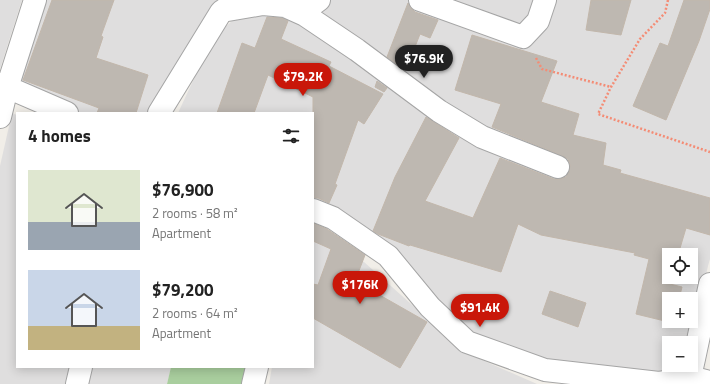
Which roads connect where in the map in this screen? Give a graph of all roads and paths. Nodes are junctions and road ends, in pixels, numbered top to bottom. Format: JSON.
{"nodes":[{"id":1,"x":35,"y":0,"type":"edge"},
{"id":2,"x":319,"y":0,"type":"edge"},
{"id":3,"x":420,"y":0,"type":"edge"},
{"id":4,"x":545,"y":0,"type":"edge"},
{"id":5,"x":668,"y":0,"type":"edge"},
{"id":6,"x":229,"y":6,"type":"edge"},
{"id":7,"x":285,"y":6,"type":"junction"},
{"id":8,"x":523,"y":37,"type":"junction"},
{"id":9,"x":3,"y":86,"type":"edge"},
{"id":10,"x":611,"y":87,"type":"junction"},
{"id":11,"x":65,"y":112,"type":"edge"},
{"id":12,"x":160,"y":112,"type":"edge"},
{"id":13,"x":0,"y":117,"type":"edge"},
{"id":14,"x":710,"y":152,"type":"edge"},
{"id":15,"x":558,"y":166,"type":"dead end"},
{"id":16,"x":314,"y":210,"type":"edge"},
{"id":17,"x":710,"y":284,"type":"edge"},
{"id":18,"x":81,"y":368,"type":"edge"},
{"id":19,"x":257,"y":368,"type":"edge"},
{"id":20,"x":700,"y":379,"type":"edge"},
{"id":21,"x":77,"y":384,"type":"edge"},
{"id":22,"x":253,"y":384,"type":"edge"}],
"edges":[{"from":1,"to":9,"type":"street"},
{"from":2,"to":7,"type":"street"},
{"from":3,"to":8,"type":"street"},
{"from":4,"to":8,"type":"street"},
{"from":5,"to":10,"type":"path"},
{"from":6,"to":7,"type":"street"},
{"from":6,"to":12,"type":"street"},
{"from":7,"to":15,"type":"street"},
{"from":8,"to":10,"type":"path"},
{"from":9,"to":11,"type":"street"},
{"from":9,"to":13,"type":"street"},
{"from":10,"to":14,"type":"path"},
{"from":16,"to":20,"type":"street"},
{"from":17,"to":20,"type":"street"},
{"from":18,"to":21,"type":"street"},
{"from":19,"to":22,"type":"street"}]}
